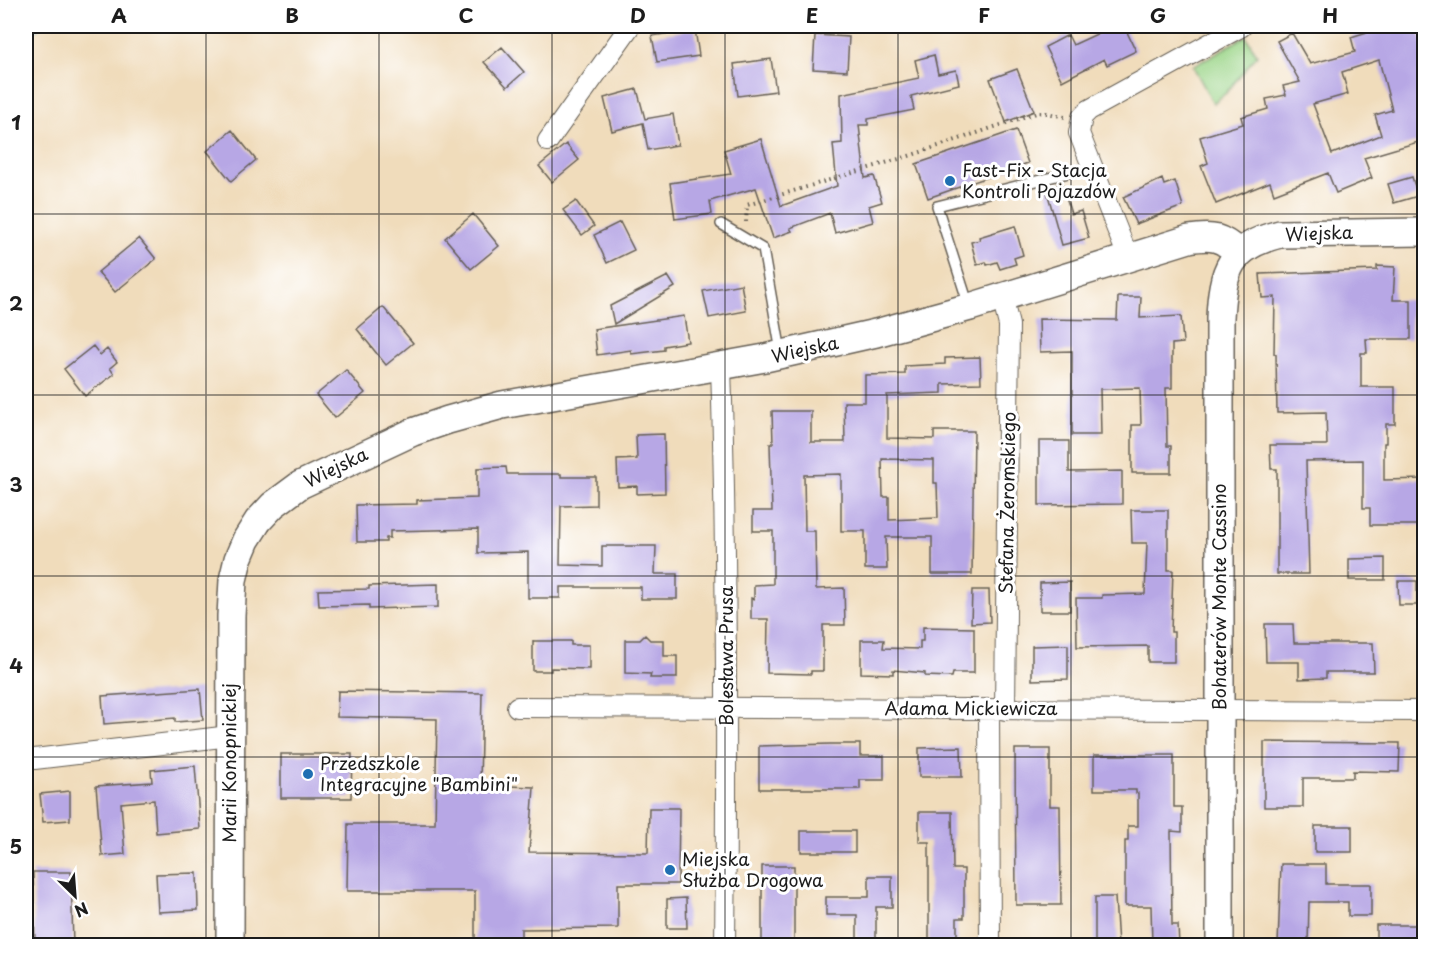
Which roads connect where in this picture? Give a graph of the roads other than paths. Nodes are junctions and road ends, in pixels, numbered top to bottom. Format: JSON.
{"nodes":[{"id":1,"x":630,"y":26,"type":"edge"},
{"id":2,"x":1242,"y":26,"type":"edge"},
{"id":3,"x":548,"y":141,"type":"dead end"},
{"id":4,"x":1092,"y":167,"type":"junction"},
{"id":5,"x":721,"y":224,"type":"dead end"},
{"id":6,"x":1425,"y":232,"type":"edge"},
{"id":7,"x":1239,"y":253,"type":"junction"},
{"id":8,"x":1128,"y":257,"type":"junction"},
{"id":9,"x":1002,"y":297,"type":"junction"},
{"id":10,"x":970,"y":307,"type":"junction"},
{"id":11,"x":781,"y":355,"type":"junction"},
{"id":12,"x":721,"y":366,"type":"junction"},
{"id":13,"x":233,"y":580,"type":"joint"},
{"id":14,"x":517,"y":707,"type":"dead end"},
{"id":15,"x":727,"y":708,"type":"junction"},
{"id":16,"x":997,"y":710,"type":"junction"},
{"id":17,"x":1221,"y":711,"type":"junction"},
{"id":18,"x":1425,"y":711,"type":"edge"},
{"id":19,"x":230,"y":736,"type":"junction"},
{"id":20,"x":26,"y":760,"type":"edge"},
{"id":21,"x":230,"y":945,"type":"edge"},
{"id":22,"x":725,"y":945,"type":"edge"},
{"id":23,"x":990,"y":945,"type":"edge"},
{"id":24,"x":1220,"y":945,"type":"edge"}],
"edges":[{"from":1,"to":3,"type":"street"},
{"from":2,"to":4,"type":"street"},
{"from":4,"to":8,"type":"street"},
{"from":4,"to":10,"type":"lane"},
{"from":5,"to":11,"type":"lane"},
{"from":6,"to":7,"type":"street","name":"Wiejska"},
{"from":7,"to":8,"type":"street","name":"Wiejska"},
{"from":7,"to":17,"type":"street","name":"Bohaterów Monte Cassino"},
{"from":8,"to":9,"type":"street","name":"Wiejska"},
{"from":9,"to":10,"type":"street","name":"Wiejska"},
{"from":9,"to":16,"type":"street","name":"Stefana Żeromskiego"},
{"from":10,"to":11,"type":"street","name":"Wiejska"},
{"from":11,"to":12,"type":"street","name":"Wiejska"},
{"from":12,"to":13,"type":"street","name":"Wiejska"},
{"from":12,"to":15,"type":"street","name":"Bolesława Prusa"},
{"from":13,"to":19,"type":"street","name":"Marii Konopnickiej"},
{"from":14,"to":15,"type":"street","name":"Adama Mickiewicza"},
{"from":15,"to":16,"type":"street","name":"Adama Mickiewicza"},
{"from":15,"to":22,"type":"street","name":"Bolesława Prusa"},
{"from":16,"to":17,"type":"street","name":"Adama Mickiewicza"},
{"from":16,"to":23,"type":"street","name":"Stefana Żeromskiego"},
{"from":17,"to":18,"type":"street","name":"Adama Mickiewicza"},
{"from":17,"to":24,"type":"street","name":"Bohaterów Monte Cassino"},
{"from":19,"to":20,"type":"street"},
{"from":19,"to":21,"type":"street","name":"Marii Konopnickiej"}]}
